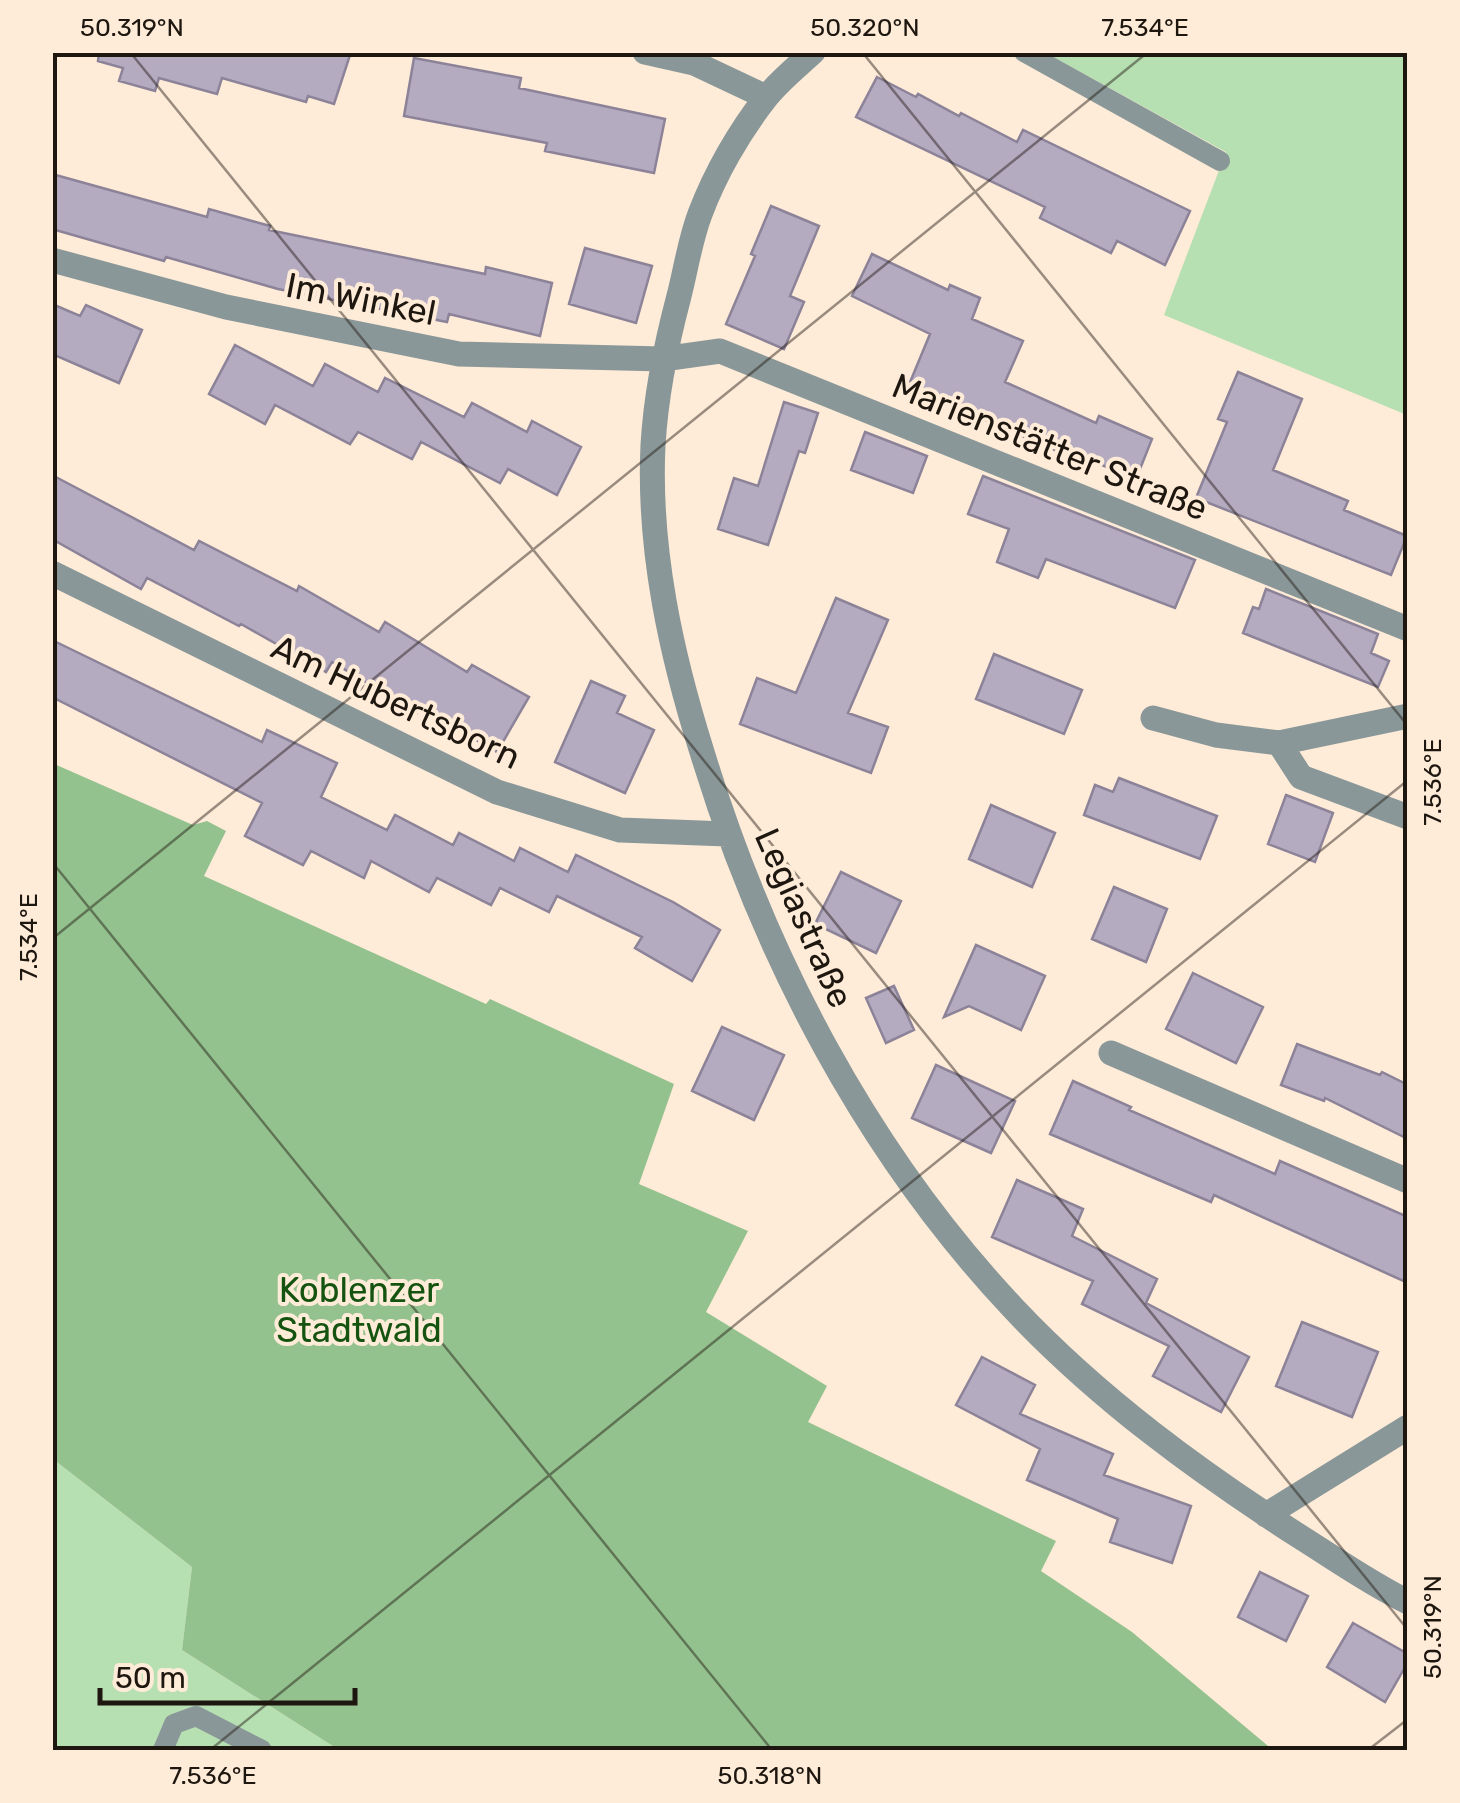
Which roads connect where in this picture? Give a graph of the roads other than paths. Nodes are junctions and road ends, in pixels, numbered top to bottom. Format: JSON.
{"nodes":[{"id":1,"x":645,"y":52,"type":"edge"},
{"id":2,"x":813,"y":52,"type":"edge"},
{"id":3,"x":1024,"y":52,"type":"edge"},
{"id":4,"x":766,"y":97,"type":"junction"},
{"id":5,"x":1220,"y":161,"type":"dead end"},
{"id":6,"x":52,"y":260,"type":"edge"},
{"id":7,"x":663,"y":358,"type":"junction"},
{"id":8,"x":52,"y":572,"type":"edge"},
{"id":9,"x":1408,"y":629,"type":"edge"},
{"id":10,"x":1408,"y":716,"type":"edge"},
{"id":11,"x":1153,"y":718,"type":"dead end"},
{"id":12,"x":1279,"y":743,"type":"junction"},
{"id":13,"x":1408,"y":817,"type":"edge"},
{"id":14,"x":727,"y":834,"type":"junction"},
{"id":15,"x":1112,"y":1053,"type":"dead end"},
{"id":16,"x":1408,"y":1181,"type":"edge"},
{"id":17,"x":1408,"y":1427,"type":"edge"},
{"id":18,"x":1266,"y":1515,"type":"junction"},
{"id":19,"x":1408,"y":1602,"type":"edge"},
{"id":20,"x":163,"y":1750,"type":"edge"},
{"id":21,"x":262,"y":1750,"type":"edge"}],
"edges":[{"from":1,"to":4,"type":"street"},
{"from":2,"to":4,"type":"street","name":"Legiastraße"},
{"from":3,"to":5,"type":"lane"},
{"from":4,"to":7,"type":"street","name":"Legiastraße"},
{"from":6,"to":7,"type":"street","name":"Im Winkel"},
{"from":7,"to":9,"type":"street","name":"Marienstätter Straße"},
{"from":7,"to":14,"type":"street","name":"Legiastraße"},
{"from":8,"to":14,"type":"street","name":"Am Hubertsborn"},
{"from":10,"to":12,"type":"street"},
{"from":11,"to":12,"type":"street"},
{"from":12,"to":13,"type":"street"},
{"from":14,"to":18,"type":"street","name":"Legiastraße"},
{"from":15,"to":16,"type":"street"},
{"from":17,"to":18,"type":"street"},
{"from":18,"to":19,"type":"street","name":"Legiastraße"},
{"from":20,"to":21,"type":"lane"}]}
